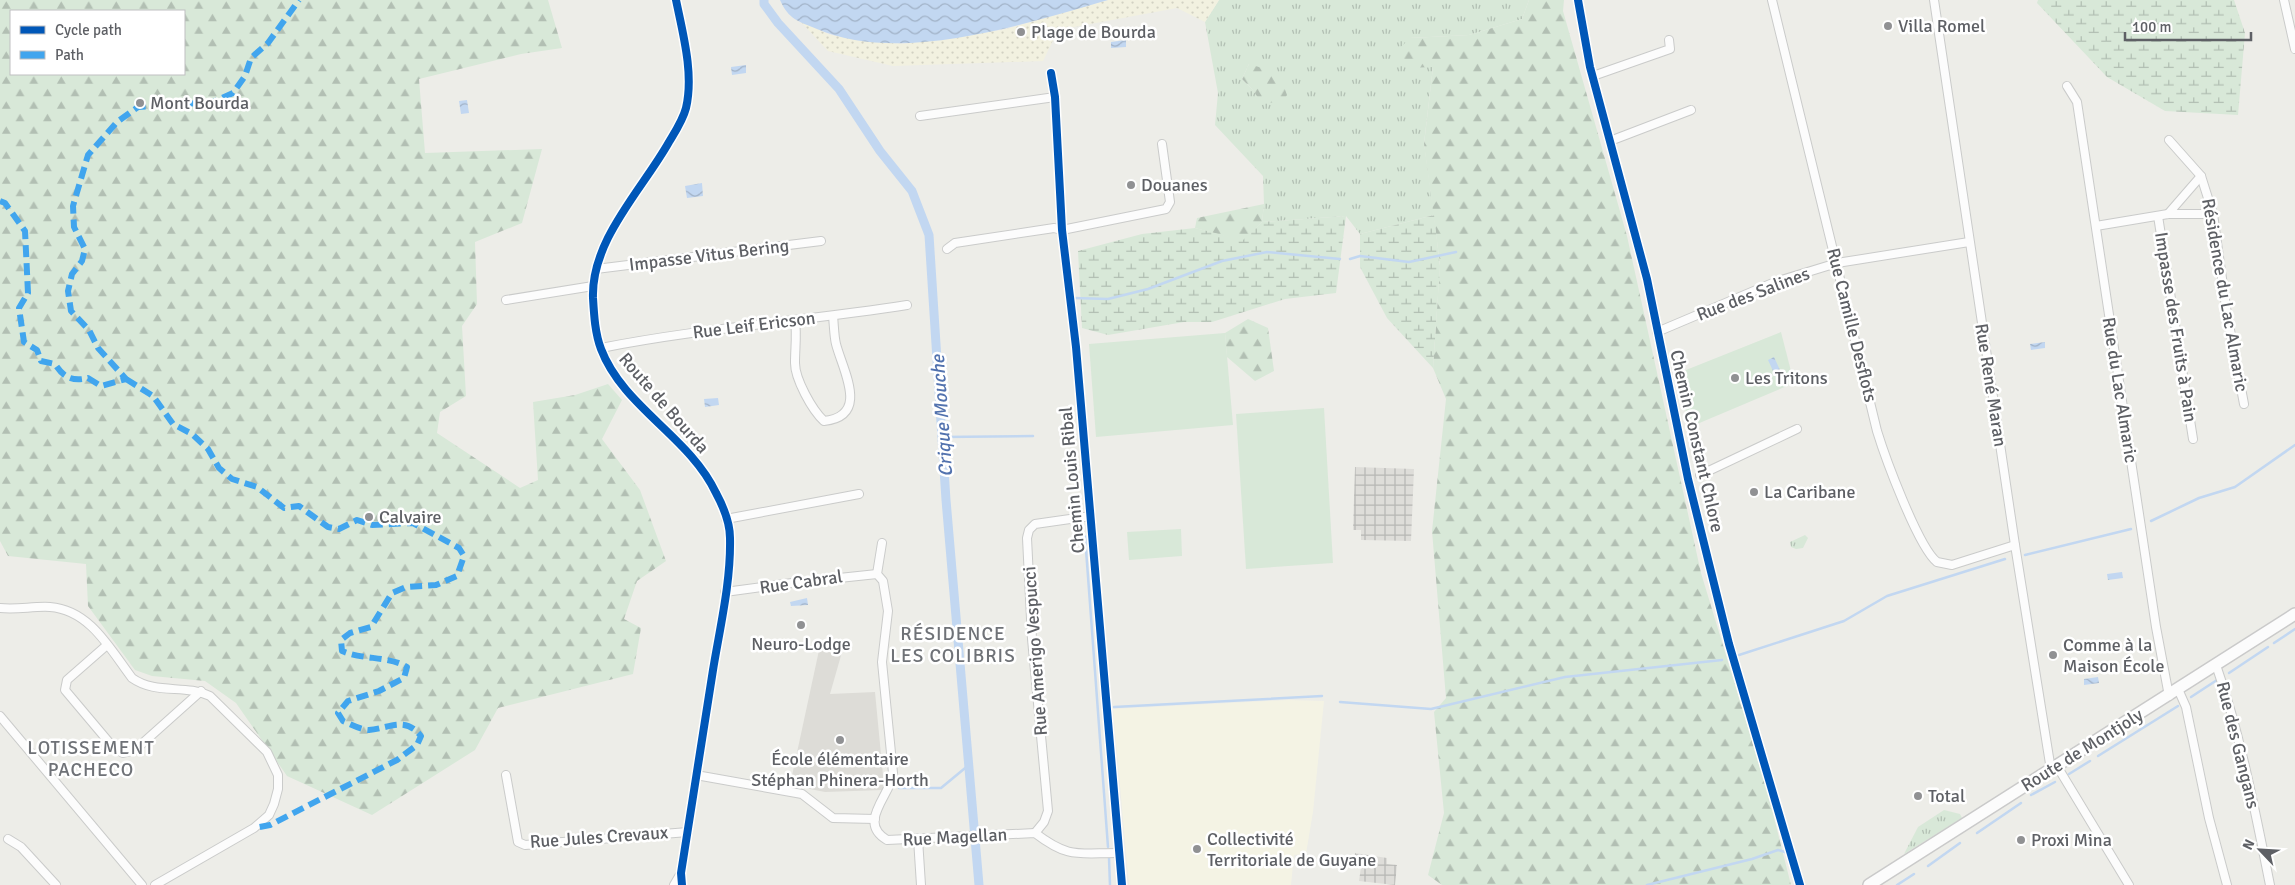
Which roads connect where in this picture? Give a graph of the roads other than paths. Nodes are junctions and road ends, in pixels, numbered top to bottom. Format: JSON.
{"nodes":[{"id":1,"x":676,"y":0,"type":"edge"},
{"id":2,"x":1578,"y":0,"type":"edge"},
{"id":3,"x":1772,"y":0,"type":"edge"},
{"id":4,"x":1934,"y":0,"type":"edge"},
{"id":5,"x":2284,"y":0,"type":"edge"},
{"id":6,"x":1669,"y":40,"type":"dead end"},
{"id":7,"x":2295,"y":49,"type":"edge"},
{"id":8,"x":1051,"y":73,"type":"dead end"},
{"id":9,"x":1593,"y":76,"type":"junction"},
{"id":10,"x":2066,"y":86,"type":"dead end"},
{"id":11,"x":1055,"y":97,"type":"junction"},
{"id":12,"x":1691,"y":110,"type":"dead end"},
{"id":13,"x":920,"y":116,"type":"dead end"},
{"id":14,"x":2169,"y":140,"type":"dead end"},
{"id":15,"x":1610,"y":141,"type":"junction"},
{"id":16,"x":1162,"y":144,"type":"dead end"},
{"id":17,"x":2201,"y":176,"type":"junction"},
{"id":18,"x":2168,"y":214,"type":"junction"},
{"id":19,"x":2213,"y":214,"type":"junction"},
{"id":20,"x":2158,"y":216,"type":"junction"},
{"id":21,"x":2096,"y":226,"type":"junction"},
{"id":22,"x":1062,"y":230,"type":"junction"},
{"id":23,"x":821,"y":241,"type":"dead end"},
{"id":24,"x":1969,"y":242,"type":"junction"},
{"id":25,"x":947,"y":250,"type":"dead end"},
{"id":26,"x":1837,"y":263,"type":"junction"},
{"id":27,"x":596,"y":269,"type":"junction"},
{"id":28,"x":593,"y":286,"type":"junction"},
{"id":29,"x":506,"y":300,"type":"dead end"},
{"id":30,"x":907,"y":305,"type":"dead end"},
{"id":31,"x":833,"y":316,"type":"junction"},
{"id":32,"x":795,"y":320,"type":"junction"},
{"id":33,"x":1657,"y":332,"type":"junction"},
{"id":34,"x":601,"y":348,"type":"junction"},
{"id":35,"x":2244,"y":404,"type":"dead end"},
{"id":36,"x":1797,"y":430,"type":"dead end"},
{"id":37,"x":2193,"y":439,"type":"dead end"},
{"id":38,"x":1700,"y":475,"type":"dead end"},
{"id":39,"x":859,"y":494,"type":"dead end"},
{"id":40,"x":1091,"y":516,"type":"junction"},
{"id":41,"x":726,"y":519,"type":"junction"},
{"id":42,"x":882,"y":543,"type":"dead end"},
{"id":43,"x":2015,"y":545,"type":"junction"},
{"id":44,"x":877,"y":574,"type":"junction"},
{"id":45,"x":725,"y":592,"type":"junction"},
{"id":46,"x":0,"y":608,"type":"edge"},
{"id":47,"x":2295,"y":614,"type":"edge"},
{"id":48,"x":107,"y":645,"type":"junction"},
{"id":49,"x":2216,"y":664,"type":"junction"},
{"id":50,"x":201,"y":691,"type":"junction"},
{"id":51,"x":2174,"y":693,"type":"junction"},
{"id":52,"x":0,"y":716,"type":"edge"},
{"id":53,"x":2054,"y":768,"type":"junction"},
{"id":54,"x":506,"y":775,"type":"dead end"},
{"id":55,"x":696,"y":775,"type":"junction"},
{"id":56,"x":875,"y":819,"type":"junction"},
{"id":57,"x":688,"y":832,"type":"junction"},
{"id":58,"x":1035,"y":833,"type":"junction"},
{"id":59,"x":8,"y":839,"type":"dead end"},
{"id":60,"x":918,"y":839,"type":"junction"},
{"id":61,"x":1119,"y":853,"type":"junction"},
{"id":62,"x":681,"y":873,"type":"junction"},
{"id":63,"x":56,"y":885,"type":"edge"},
{"id":64,"x":142,"y":885,"type":"edge"},
{"id":65,"x":155,"y":885,"type":"edge"},
{"id":66,"x":674,"y":885,"type":"edge"},
{"id":67,"x":682,"y":885,"type":"edge"},
{"id":68,"x":921,"y":885,"type":"edge"},
{"id":69,"x":1122,"y":885,"type":"edge"},
{"id":70,"x":1800,"y":885,"type":"edge"},
{"id":71,"x":1869,"y":885,"type":"edge"},
{"id":72,"x":2129,"y":885,"type":"edge"},
{"id":73,"x":2227,"y":885,"type":"edge"},
{"id":74,"x":2270,"y":885,"type":"edge"}],
"edges":[{"from":1,"to":27,"type":"street","name":"Route de Bourda"},
{"from":2,"to":9,"type":"street","name":"Chemin Constant Chlore"},
{"from":3,"to":26,"type":"street","name":"Rue Camille Desflots"},
{"from":4,"to":24,"type":"street","name":"Rue René Maran"},
{"from":5,"to":7,"type":"street"},
{"from":6,"to":9,"type":"street"},
{"from":8,"to":11,"type":"street","name":"Chemin Louis Ribal"},
{"from":9,"to":15,"type":"street","name":"Chemin Constant Chlore"},
{"from":10,"to":21,"type":"street","name":"Rue du Lac Almaric"},
{"from":11,"to":13,"type":"street"},
{"from":11,"to":22,"type":"street","name":"Chemin Louis Ribal"},
{"from":12,"to":15,"type":"street"},
{"from":14,"to":17,"type":"street","name":"Résidence du Lac Almaric"},
{"from":15,"to":33,"type":"street","name":"Chemin Constant Chlore"},
{"from":16,"to":22,"type":"street"},
{"from":17,"to":18,"type":"street"},
{"from":17,"to":19,"type":"street","name":"Résidence du Lac Almaric"},
{"from":18,"to":19,"type":"street"},
{"from":18,"to":20,"type":"street"},
{"from":19,"to":35,"type":"street","name":"Résidence du Lac Almaric"},
{"from":20,"to":21,"type":"street"},
{"from":20,"to":37,"type":"street","name":"Impasse des Fruits à Pain"},
{"from":21,"to":51,"type":"street","name":"Rue du Lac Almaric"},
{"from":22,"to":25,"type":"street"},
{"from":22,"to":40,"type":"street","name":"Chemin Louis Ribal"},
{"from":23,"to":27,"type":"street","name":"Impasse Vitus Bering"},
{"from":24,"to":26,"type":"street","name":"Rue des Salines"},
{"from":24,"to":43,"type":"street","name":"Rue René Maran"},
{"from":26,"to":33,"type":"street","name":"Rue des Salines"},
{"from":26,"to":43,"type":"street","name":"Rue Camille Desflots"},
{"from":27,"to":28,"type":"street","name":"Route de Bourda"},
{"from":28,"to":29,"type":"street"},
{"from":28,"to":34,"type":"street","name":"Route de Bourda"},
{"from":30,"to":31,"type":"street","name":"Rue Leif Ericson"},
{"from":31,"to":32,"type":"street","name":"Rue Leif Ericson"},
{"from":31,"to":32,"type":"street"},
{"from":32,"to":34,"type":"street","name":"Rue Leif Ericson"},
{"from":33,"to":70,"type":"street","name":"Chemin Constant Chlore"},
{"from":34,"to":41,"type":"street","name":"Route de Bourda"},
{"from":36,"to":38,"type":"street"},
{"from":39,"to":41,"type":"street"},
{"from":40,"to":58,"type":"street","name":"Rue Amerigo Vespucci"},
{"from":40,"to":61,"type":"street","name":"Chemin Louis Ribal"},
{"from":41,"to":45,"type":"street","name":"Route de Bourda"},
{"from":42,"to":44,"type":"street"},
{"from":43,"to":53,"type":"street","name":"Rue René Maran"},
{"from":44,"to":45,"type":"street","name":"Rue Cabral"},
{"from":44,"to":56,"type":"street"},
{"from":45,"to":55,"type":"street","name":"Route de Bourda"},
{"from":46,"to":48,"type":"street"},
{"from":47,"to":49,"type":"main road","name":"Route de Montjoly"},
{"from":48,"to":50,"type":"street"},
{"from":48,"to":50,"type":"street"},
{"from":49,"to":51,"type":"main road","name":"Route de Montjoly"},
{"from":49,"to":74,"type":"street","name":"Rue des Gangans"},
{"from":50,"to":65,"type":"street"},
{"from":51,"to":53,"type":"main road","name":"Route de Montjoly"},
{"from":51,"to":73,"type":"street","name":"Rue du Lac Almaric"},
{"from":52,"to":64,"type":"street"},
{"from":53,"to":71,"type":"main road","name":"Route de Montjoly"},
{"from":53,"to":72,"type":"street"},
{"from":54,"to":57,"type":"street","name":"Rue Jules Crevaux"},
{"from":55,"to":56,"type":"street"},
{"from":55,"to":57,"type":"street","name":"Route de Bourda"},
{"from":56,"to":60,"type":"street","name":"Rue Magellan"},
{"from":57,"to":62,"type":"street","name":"Route de Bourda"},
{"from":58,"to":60,"type":"street","name":"Rue Magellan"},
{"from":58,"to":61,"type":"street"},
{"from":59,"to":63,"type":"street"},
{"from":60,"to":68,"type":"street"},
{"from":61,"to":69,"type":"street","name":"Chemin Louis Ribal"},
{"from":62,"to":66,"type":"street","name":"Route de Bourda"},
{"from":62,"to":67,"type":"street","name":"Route de Bourda"}]}
